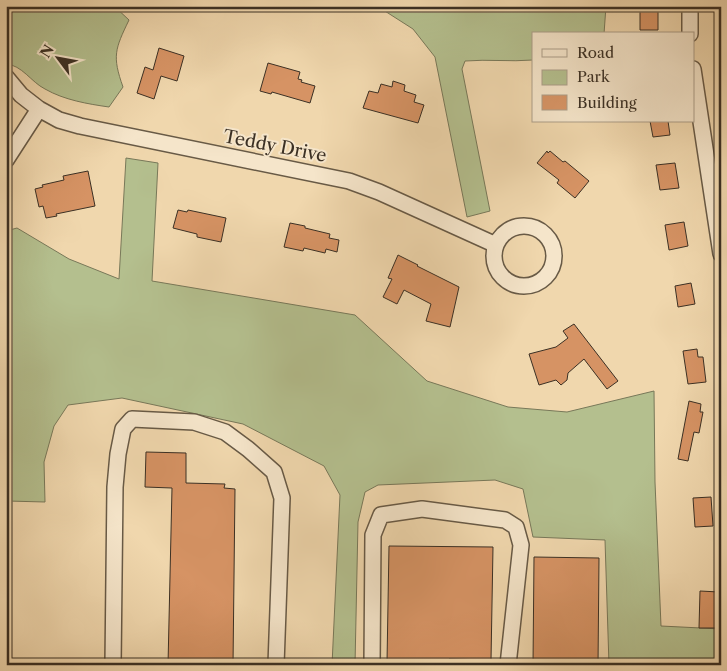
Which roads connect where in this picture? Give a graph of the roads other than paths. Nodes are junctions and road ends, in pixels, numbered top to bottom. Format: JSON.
{"nodes":[{"id":1,"x":690,"y":6,"type":"edge"},
{"id":2,"x":690,"y":32,"type":"edge"},
{"id":3,"x":694,"y":76,"type":"edge"},
{"id":4,"x":6,"y":77,"type":"edge"},
{"id":5,"x":39,"y":109,"type":"junction"},
{"id":6,"x":6,"y":160,"type":"edge"},
{"id":7,"x":496,"y":244,"type":"dead end"},
{"id":8,"x":721,"y":254,"type":"edge"},
{"id":9,"x":113,"y":665,"type":"edge"},
{"id":10,"x":276,"y":665,"type":"edge"},
{"id":11,"x":372,"y":665,"type":"edge"},
{"id":12,"x":508,"y":665,"type":"edge"}],
"edges":[{"from":1,"to":2,"type":"street"},
{"from":3,"to":8,"type":"street"},
{"from":4,"to":5,"type":"street","name":"Teddy Drive"},
{"from":5,"to":6,"type":"street"},
{"from":5,"to":7,"type":"street","name":"Teddy Drive"},
{"from":9,"to":10,"type":"street"},
{"from":11,"to":12,"type":"street"}]}
